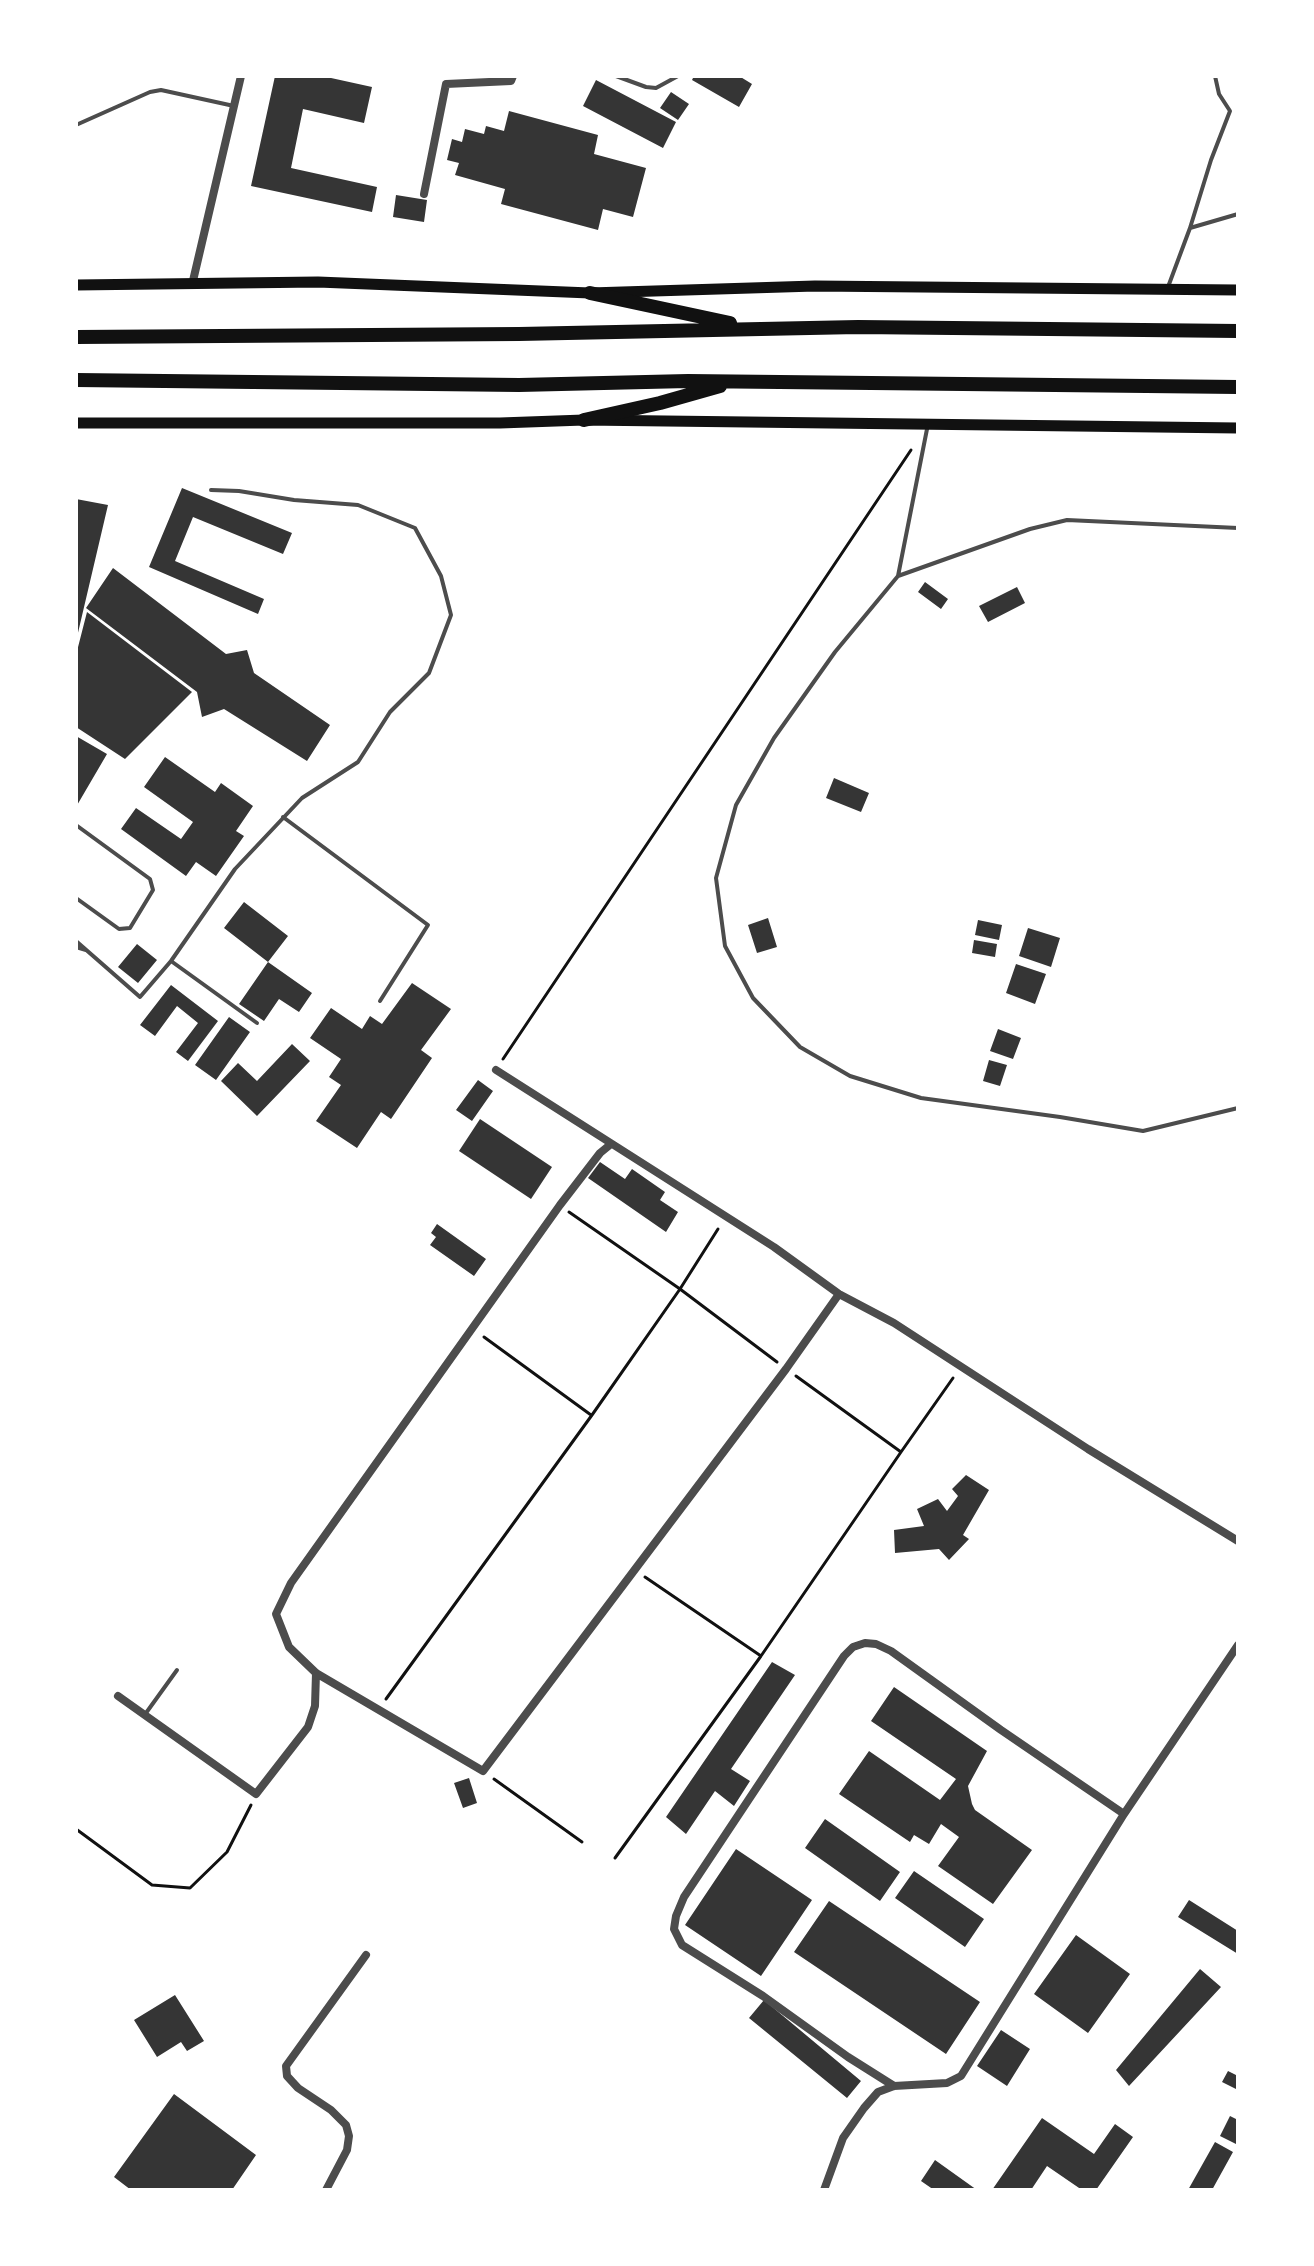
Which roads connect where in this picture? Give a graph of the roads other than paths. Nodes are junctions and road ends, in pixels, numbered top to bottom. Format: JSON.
{"nodes":[{"id":1,"x":241,"y":76,"type":"edge"},
{"id":2,"x":513,"y":76,"type":"edge"},
{"id":3,"x":616,"y":76,"type":"edge"},
{"id":4,"x":678,"y":76,"type":"edge"},
{"id":5,"x":1215,"y":76,"type":"edge"},
{"id":6,"x":234,"y":106,"type":"junction"},
{"id":7,"x":1230,"y":111,"type":"junction"},
{"id":8,"x":1238,"y":112,"type":"edge"},
{"id":9,"x":76,"y":125,"type":"edge"},
{"id":10,"x":424,"y":194,"type":"dead end"},
{"id":11,"x":1238,"y":214,"type":"edge"},
{"id":12,"x":1190,"y":228,"type":"junction"},
{"id":13,"x":76,"y":285,"type":"edge"},
{"id":14,"x":192,"y":285,"type":"junction"},
{"id":15,"x":1168,"y":290,"type":"junction"},
{"id":16,"x":1238,"y":290,"type":"edge"},
{"id":17,"x":590,"y":293,"type":"junction"},
{"id":18,"x":753,"y":327,"type":"junction"},
{"id":19,"x":1238,"y":331,"type":"edge"},
{"id":20,"x":76,"y":337,"type":"edge"},
{"id":21,"x":76,"y":380,"type":"edge"},
{"id":22,"x":735,"y":382,"type":"junction"},
{"id":23,"x":1238,"y":387,"type":"edge"},
{"id":24,"x":584,"y":420,"type":"junction"},
{"id":25,"x":76,"y":423,"type":"edge"},
{"id":26,"x":928,"y":424,"type":"junction"},
{"id":27,"x":1238,"y":428,"type":"edge"},
{"id":28,"x":211,"y":490,"type":"dead end"},
{"id":29,"x":1238,"y":528,"type":"edge"},
{"id":30,"x":898,"y":576,"type":"junction"},
{"id":31,"x":283,"y":817,"type":"junction"},
{"id":32,"x":76,"y":825,"type":"edge"},
{"id":33,"x":76,"y":898,"type":"edge"},
{"id":34,"x":76,"y":944,"type":"edge"},
{"id":35,"x":171,"y":961,"type":"junction"},
{"id":36,"x":380,"y":1001,"type":"dead end"},
{"id":37,"x":257,"y":1023,"type":"dead end"},
{"id":38,"x":496,"y":1070,"type":"road end"},
{"id":39,"x":1238,"y":1108,"type":"edge"},
{"id":40,"x":611,"y":1144,"type":"junction"},
{"id":41,"x":839,"y":1294,"type":"junction"},
{"id":42,"x":1238,"y":1541,"type":"edge"},
{"id":43,"x":1238,"y":1645,"type":"edge"},
{"id":44,"x":177,"y":1670,"type":"dead end"},
{"id":45,"x":316,"y":1673,"type":"junction"},
{"id":46,"x":118,"y":1696,"type":"dead end"},
{"id":47,"x":145,"y":1715,"type":"junction"},
{"id":48,"x":1124,"y":1814,"type":"junction"},
{"id":49,"x":366,"y":1955,"type":"dead end"},
{"id":50,"x":894,"y":2086,"type":"junction"},
{"id":51,"x":326,"y":2190,"type":"edge"},
{"id":52,"x":824,"y":2190,"type":"edge"}],
"edges":[{"from":1,"to":6,"type":"street"},
{"from":2,"to":10,"type":"street"},
{"from":3,"to":4,"type":"lane"},
{"from":5,"to":7,"type":"lane"},
{"from":6,"to":9,"type":"lane"},
{"from":6,"to":14,"type":"street"},
{"from":7,"to":8,"type":"lane"},
{"from":7,"to":12,"type":"lane"},
{"from":11,"to":12,"type":"lane"},
{"from":12,"to":15,"type":"lane"},
{"from":13,"to":14,"type":"main road"},
{"from":14,"to":17,"type":"main road"},
{"from":15,"to":16,"type":"main road"},
{"from":15,"to":17,"type":"main road"},
{"from":17,"to":18,"type":"highway"},
{"from":18,"to":19,"type":"highway"},
{"from":18,"to":20,"type":"highway"},
{"from":21,"to":22,"type":"highway"},
{"from":22,"to":23,"type":"highway"},
{"from":22,"to":24,"type":"highway"},
{"from":24,"to":25,"type":"main road"},
{"from":24,"to":26,"type":"main road"},
{"from":26,"to":27,"type":"main road"},
{"from":26,"to":30,"type":"lane"},
{"from":28,"to":31,"type":"lane"},
{"from":29,"to":30,"type":"lane"},
{"from":30,"to":39,"type":"lane"},
{"from":31,"to":35,"type":"lane"},
{"from":31,"to":36,"type":"lane"},
{"from":32,"to":33,"type":"lane"},
{"from":34,"to":35,"type":"lane"},
{"from":35,"to":37,"type":"lane"},
{"from":38,"to":40,"type":"street"},
{"from":40,"to":41,"type":"street"},
{"from":40,"to":45,"type":"street"},
{"from":41,"to":42,"type":"street"},
{"from":41,"to":45,"type":"street"},
{"from":43,"to":48,"type":"street"},
{"from":44,"to":47,"type":"lane"},
{"from":45,"to":47,"type":"street"},
{"from":46,"to":47,"type":"street"},
{"from":48,"to":50,"type":"street"},
{"from":48,"to":50,"type":"street"},
{"from":49,"to":51,"type":"street"},
{"from":50,"to":52,"type":"street"}]}
